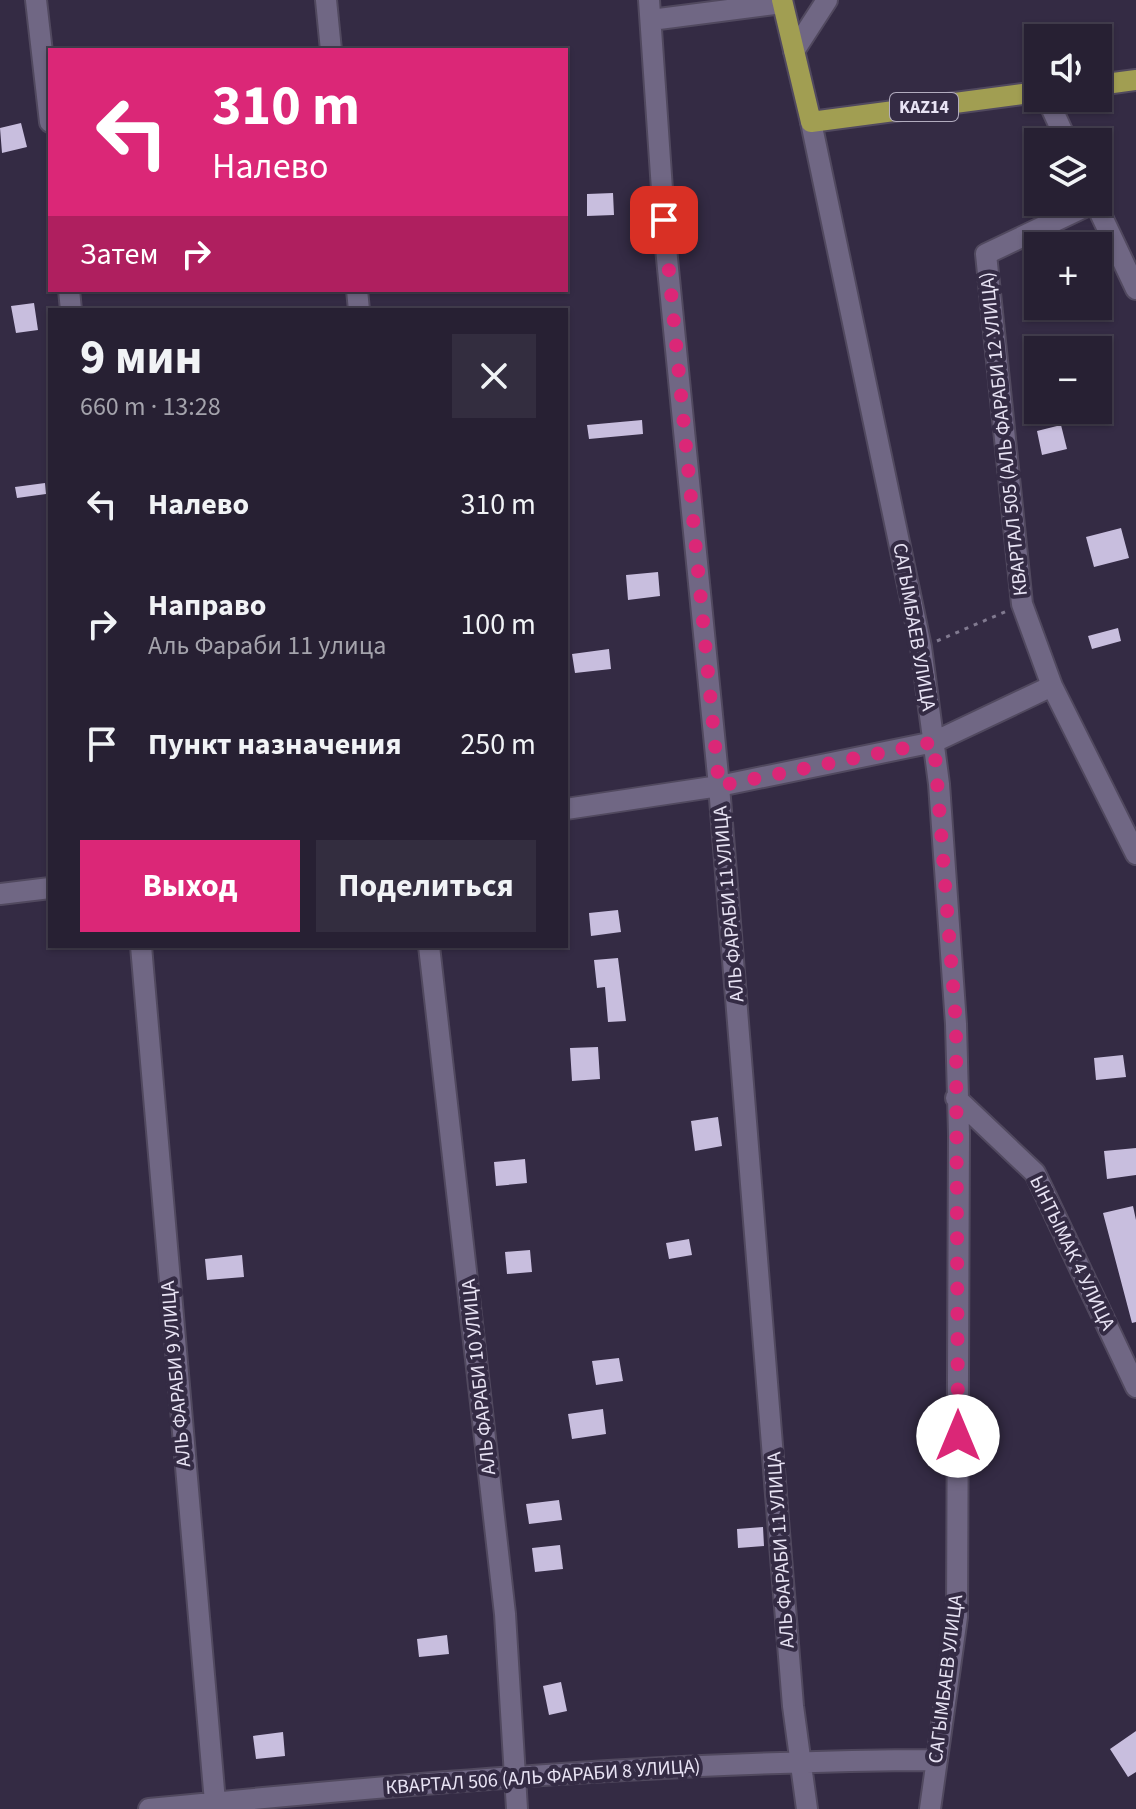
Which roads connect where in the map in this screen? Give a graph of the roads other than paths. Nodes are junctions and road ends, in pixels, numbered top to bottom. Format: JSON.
{"nodes":[{"id":1,"x":36,"y":0,"type":"edge"},
{"id":2,"x":326,"y":0,"type":"edge"},
{"id":3,"x":827,"y":0,"type":"edge"},
{"id":4,"x":782,"y":2,"type":"edge"},
{"id":5,"x":650,"y":10,"type":"edge"},
{"id":6,"x":331,"y":48,"type":"edge"},
{"id":7,"x":794,"y":51,"type":"junction"},
{"id":8,"x":1136,"y":80,"type":"edge"},
{"id":9,"x":1112,"y":83,"type":"edge"},
{"id":10,"x":1024,"y":94,"type":"edge"},
{"id":11,"x":48,"y":105,"type":"edge"},
{"id":12,"x":811,"y":122,"type":"junction"},
{"id":13,"x":1066,"y":216,"type":"edge"},
{"id":14,"x":1102,"y":216,"type":"edge"},
{"id":15,"x":1136,"y":289,"type":"edge"},
{"id":16,"x":1052,"y":686,"type":"junction"},
{"id":17,"x":934,"y":742,"type":"junction"},
{"id":18,"x":719,"y":786,"type":"junction"},
{"id":19,"x":568,"y":809,"type":"edge"},
{"id":20,"x":1136,"y":854,"type":"edge"},
{"id":21,"x":48,"y":888,"type":"edge"},
{"id":22,"x":0,"y":894,"type":"edge"},
{"id":23,"x":141,"y":948,"type":"edge"},
{"id":24,"x":429,"y":948,"type":"edge"},
{"id":25,"x":956,"y":1098,"type":"junction"},
{"id":26,"x":1136,"y":1387,"type":"edge"},
{"id":27,"x":802,"y":1760,"type":"junction"},
{"id":28,"x":937,"y":1760,"type":"junction"},
{"id":29,"x":517,"y":1775,"type":"junction"},
{"id":30,"x":204,"y":1805,"type":"edge"},
{"id":31,"x":149,"y":1809,"type":"edge"},
{"id":32,"x":517,"y":1809,"type":"edge"},
{"id":33,"x":807,"y":1809,"type":"edge"},
{"id":34,"x":930,"y":1809,"type":"edge"}],
"edges":[{"from":1,"to":11,"type":"street"},
{"from":2,"to":6,"type":"street"},
{"from":3,"to":7,"type":"street"},
{"from":4,"to":5,"type":"street"},
{"from":4,"to":7,"type":"main road"},
{"from":5,"to":18,"type":"street","name":"АЛЬ ФАРАБИ 11 УЛИЦА"},
{"from":7,"to":12,"type":"main road"},
{"from":8,"to":9,"type":"main road"},
{"from":10,"to":12,"type":"main road","number":"KAZ14"},
{"from":12,"to":17,"type":"street","name":"САГЫМБАЕВ УЛИЦА"},
{"from":13,"to":16,"type":"street","name":"КВАРТАЛ 505 (АЛЬ ФАРАБИ 12 УЛИЦА)"},
{"from":14,"to":15,"type":"street"},
{"from":16,"to":17,"type":"street"},
{"from":16,"to":20,"type":"street","name":"КВАРТАЛ 505 (АЛЬ ФАРАБИ 12 УЛИЦА)"},
{"from":17,"to":18,"type":"street"},
{"from":17,"to":25,"type":"street","name":"САГЫМБАЕВ УЛИЦА"},
{"from":18,"to":19,"type":"street"},
{"from":18,"to":27,"type":"street","name":"АЛЬ ФАРАБИ 11 УЛИЦА"},
{"from":21,"to":22,"type":"street"},
{"from":23,"to":30,"type":"street","name":"АЛЬ ФАРАБИ 9 УЛИЦА"},
{"from":24,"to":29,"type":"street","name":"АЛЬ ФАРАБИ 10 УЛИЦА"},
{"from":25,"to":26,"type":"street","name":"ЫНТЫМАК 4 УЛИЦА"},
{"from":25,"to":28,"type":"street","name":"САГЫМБАЕВ УЛИЦА"},
{"from":27,"to":28,"type":"street","name":"КВАРТАЛ 506 (АЛЬ ФАРАБИ 8 УЛИЦА)"},
{"from":27,"to":29,"type":"street","name":"КВАРТАЛ 506 (АЛЬ ФАРАБИ 8 УЛИЦА)"},
{"from":27,"to":33,"type":"street","name":"АЛЬ ФАРАБИ 11 УЛИЦА"},
{"from":28,"to":34,"type":"street","name":"САГЫМБАЕВ УЛИЦА"},
{"from":29,"to":30,"type":"street","name":"КВАРТАЛ 506 (АЛЬ ФАРАБИ 8 УЛИЦА)"},
{"from":29,"to":32,"type":"street","name":"АЛЬ ФАРАБИ 10 УЛИЦА"},
{"from":30,"to":31,"type":"street","name":"КВАРТАЛ 506 (АЛЬ ФАРАБИ 8 УЛИЦА)"}]}
